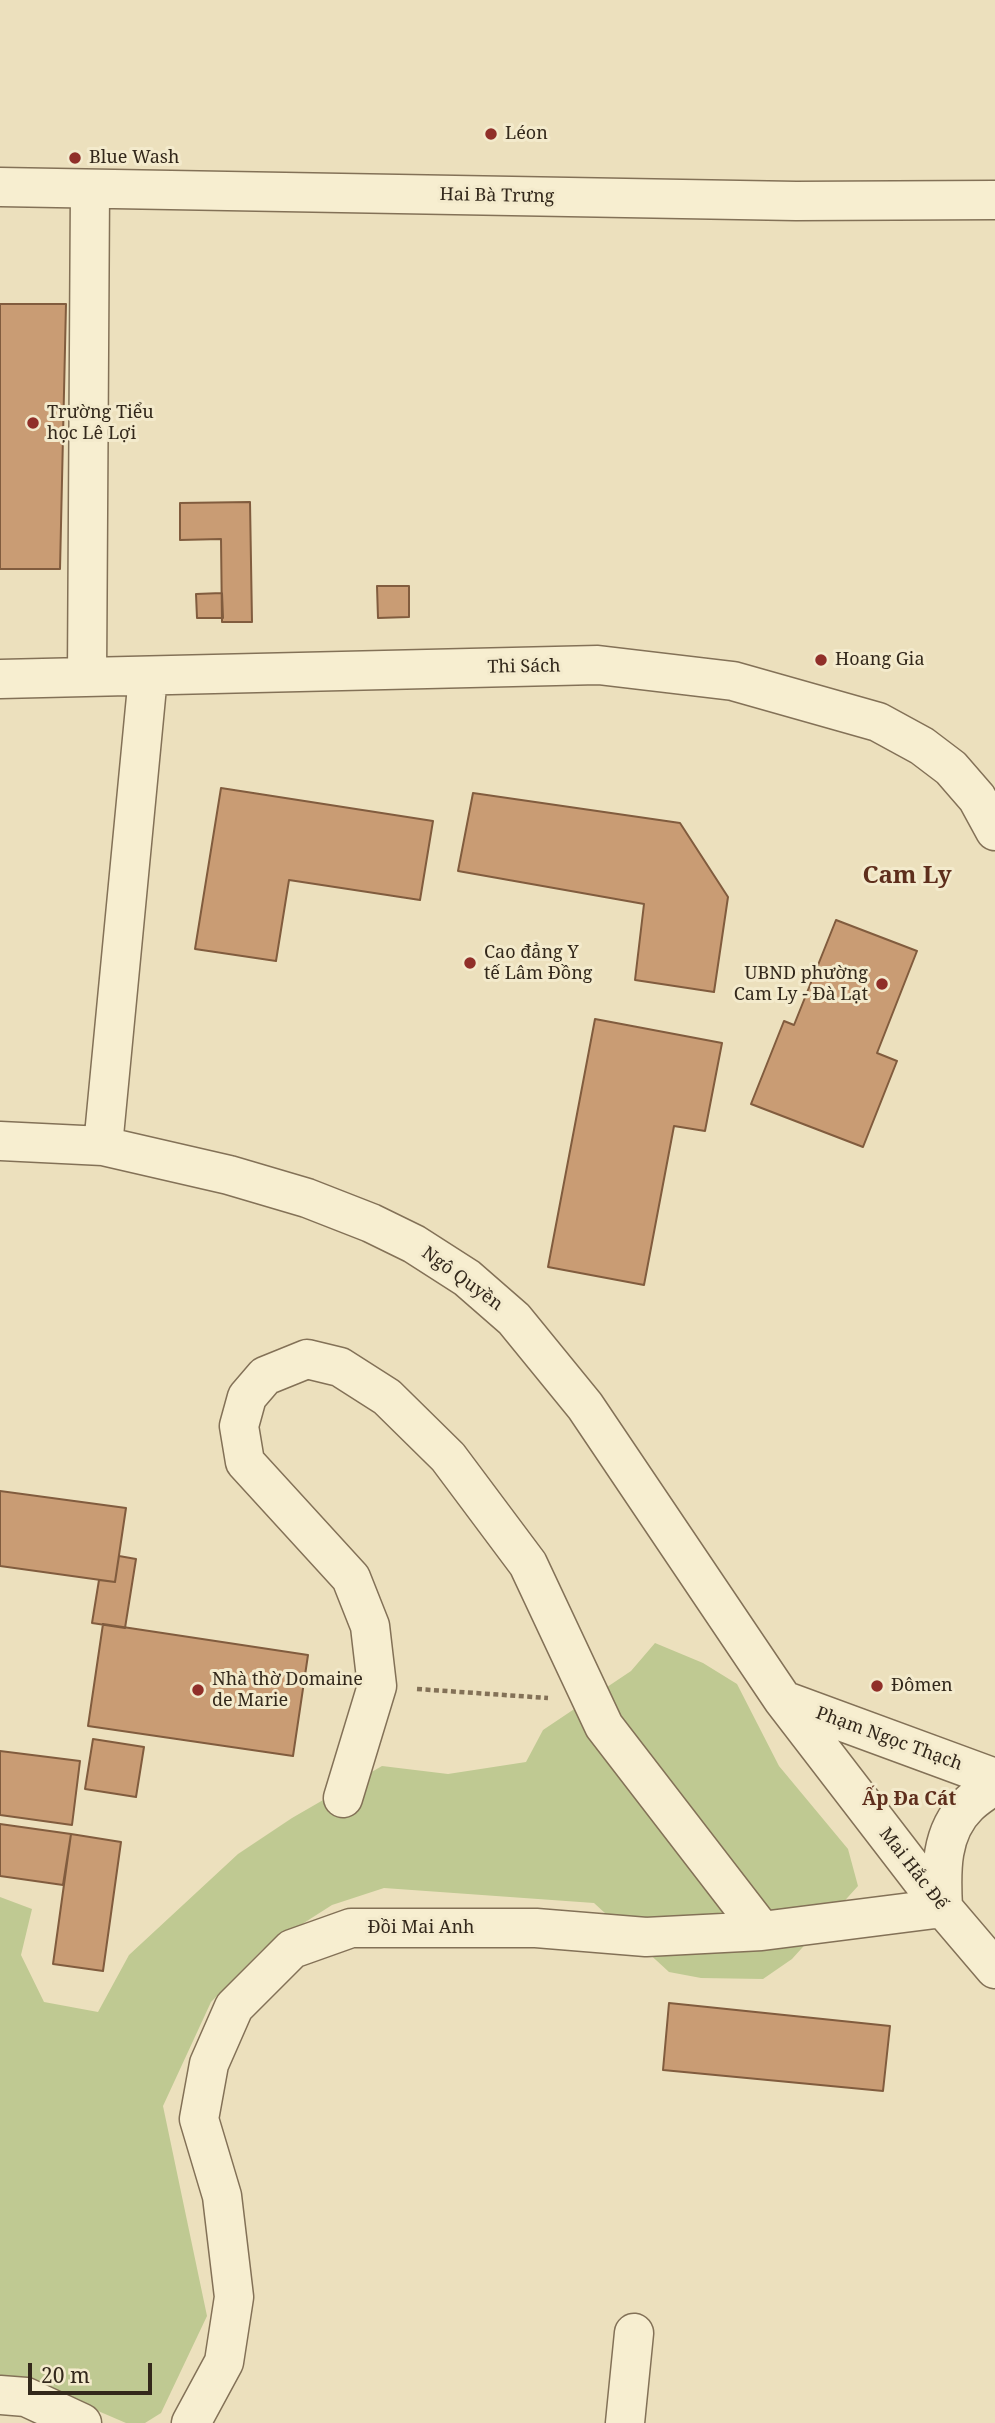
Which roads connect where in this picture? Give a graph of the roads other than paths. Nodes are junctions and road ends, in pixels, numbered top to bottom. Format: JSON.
{"nodes":[{"id":1,"x":0,"y":187,"type":"edge"},
{"id":2,"x":90,"y":189,"type":"junction"},
{"id":3,"x":995,"y":200,"type":"edge"},
{"id":4,"x":87,"y":675,"type":"junction"},
{"id":5,"x":148,"y":676,"type":"junction"},
{"id":6,"x":0,"y":679,"type":"edge"},
{"id":7,"x":995,"y":831,"type":"edge"},
{"id":8,"x":0,"y":1141,"type":"edge"},
{"id":9,"x":103,"y":1146,"type":"junction"},
{"id":10,"x":783,"y":1700,"type":"junction"},
{"id":11,"x":995,"y":1778,"type":"edge"},
{"id":12,"x":995,"y":1785,"type":"edge"},
{"id":13,"x":343,"y":1798,"type":"dead end"},
{"id":14,"x":943,"y":1908,"type":"junction"},
{"id":15,"x":762,"y":1931,"type":"junction"},
{"id":16,"x":995,"y":1969,"type":"edge"},
{"id":17,"x":634,"y":2333,"type":"dead end"},
{"id":18,"x":0,"y":2395,"type":"edge"},
{"id":19,"x":82,"y":2423,"type":"edge"},
{"id":20,"x":191,"y":2423,"type":"edge"},
{"id":21,"x":625,"y":2423,"type":"edge"}],
"edges":[{"from":1,"to":2,"type":"street","name":"Hai Bà Trưng"},
{"from":2,"to":3,"type":"street","name":"Hai Bà Trưng"},
{"from":2,"to":4,"type":"street"},
{"from":4,"to":5,"type":"street","name":"Thi Sách"},
{"from":4,"to":6,"type":"street","name":"Thi Sách"},
{"from":5,"to":7,"type":"street","name":"Thi Sách"},
{"from":5,"to":9,"type":"street"},
{"from":8,"to":9,"type":"street","name":"Ngô Quyền"},
{"from":9,"to":10,"type":"street","name":"Ngô Quyền"},
{"from":10,"to":11,"type":"street","name":"Phạm Ngọc Thạch"},
{"from":10,"to":14,"type":"street","name":"Mai Hắc Đế"},
{"from":12,"to":14,"type":"street"},
{"from":13,"to":15,"type":"street"},
{"from":14,"to":15,"type":"street","name":"Đồi Mai Anh"},
{"from":14,"to":16,"type":"street","name":"Mai Hắc Đế"},
{"from":15,"to":20,"type":"street","name":"Đồi Mai Anh"},
{"from":17,"to":21,"type":"street"},
{"from":18,"to":19,"type":"street"}]}
